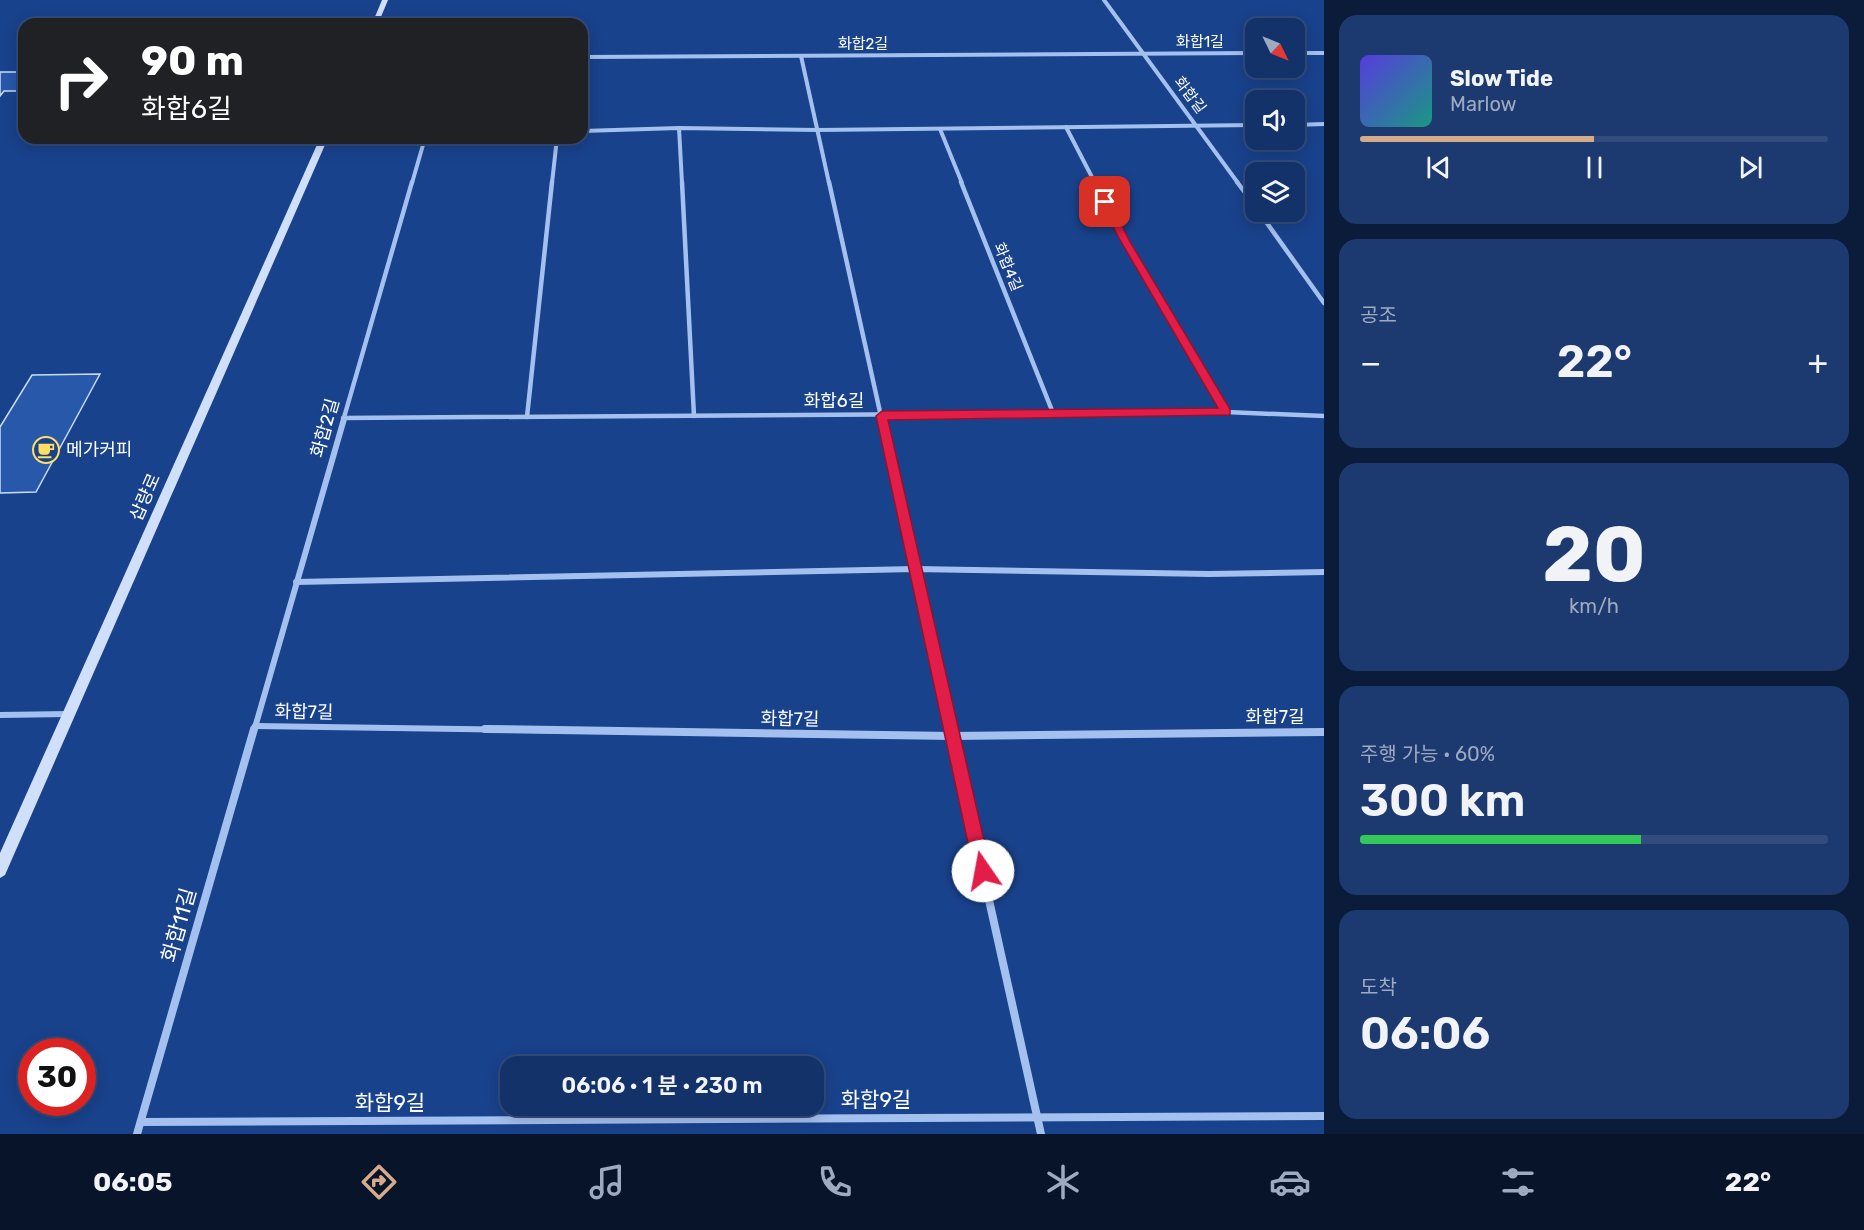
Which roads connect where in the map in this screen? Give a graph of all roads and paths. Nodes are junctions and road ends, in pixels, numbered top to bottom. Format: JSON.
{"nodes":[{"id":1,"x":385,"y":0,"type":"edge"},
{"id":2,"x":1104,"y":0,"type":"edge"},
{"id":3,"x":378,"y":18,"type":"edge"},
{"id":4,"x":1245,"y":53,"type":"edge"},
{"id":5,"x":1305,"y":53,"type":"edge"},
{"id":6,"x":1324,"y":53,"type":"edge"},
{"id":7,"x":1144,"y":54,"type":"junction"},
{"id":8,"x":801,"y":56,"type":"junction"},
{"id":9,"x":588,"y":57,"type":"edge"},
{"id":10,"x":1305,"y":124,"type":"edge"},
{"id":11,"x":1324,"y":124,"type":"edge"},
{"id":12,"x":1197,"y":125,"type":"junction"},
{"id":13,"x":1245,"y":125,"type":"edge"},
{"id":14,"x":1066,"y":127,"type":"junction"},
{"id":15,"x":679,"y":128,"type":"junction"},
{"id":16,"x":940,"y":129,"type":"junction"},
{"id":17,"x":818,"y":130,"type":"junction"},
{"id":18,"x":588,"y":131,"type":"edge"},
{"id":19,"x":321,"y":144,"type":"edge"},
{"id":20,"x":423,"y":144,"type":"edge"},
{"id":21,"x":556,"y":144,"type":"edge"},
{"id":22,"x":1245,"y":192,"type":"edge"},
{"id":23,"x":1266,"y":222,"type":"edge"},
{"id":24,"x":1324,"y":303,"type":"edge"},
{"id":25,"x":1226,"y":412,"type":"junction"},
{"id":26,"x":1053,"y":413,"type":"junction"},
{"id":27,"x":694,"y":416,"type":"junction"},
{"id":28,"x":882,"y":416,"type":"junction"},
{"id":29,"x":1324,"y":416,"type":"edge"},
{"id":30,"x":527,"y":417,"type":"junction"},
{"id":31,"x":344,"y":418,"type":"junction"},
{"id":32,"x":915,"y":569,"type":"junction"},
{"id":33,"x":1324,"y":572,"type":"edge"},
{"id":34,"x":296,"y":582,"type":"junction"},
{"id":35,"x":69,"y":714,"type":"junction"},
{"id":36,"x":0,"y":715,"type":"edge"},
{"id":37,"x":255,"y":726,"type":"junction"},
{"id":38,"x":1324,"y":732,"type":"edge"},
{"id":39,"x":953,"y":736,"type":"junction"},
{"id":40,"x":0,"y":870,"type":"edge"},
{"id":41,"x":1324,"y":1116,"type":"edge"},
{"id":42,"x":1038,"y":1118,"type":"junction"},
{"id":43,"x":141,"y":1122,"type":"junction"},
{"id":44,"x":137,"y":1134,"type":"edge"},
{"id":45,"x":1041,"y":1134,"type":"edge"}],
"edges":[{"from":1,"to":3,"type":"street"},
{"from":2,"to":7,"type":"street","name":"화합길"},
{"from":4,"to":7,"type":"street","name":"화합1길"},
{"from":5,"to":6,"type":"street"},
{"from":7,"to":8,"type":"street","name":"화합2길"},
{"from":7,"to":12,"type":"street","name":"화합길"},
{"from":8,"to":9,"type":"street","name":"화합2길"},
{"from":8,"to":17,"type":"street"},
{"from":10,"to":11,"type":"street"},
{"from":12,"to":13,"type":"street"},
{"from":12,"to":14,"type":"street"},
{"from":12,"to":22,"type":"street","name":"화합길"},
{"from":14,"to":16,"type":"street"},
{"from":14,"to":25,"type":"street"},
{"from":15,"to":17,"type":"street"},
{"from":15,"to":18,"type":"street"},
{"from":15,"to":27,"type":"street"},
{"from":16,"to":17,"type":"street"},
{"from":16,"to":26,"type":"street","name":"화합4길"},
{"from":17,"to":28,"type":"street"},
{"from":19,"to":35,"type":"street","name":"삽량로"},
{"from":20,"to":31,"type":"street","name":"화합2길"},
{"from":21,"to":30,"type":"street"},
{"from":23,"to":24,"type":"street"},
{"from":25,"to":26,"type":"street","name":"화합6길"},
{"from":25,"to":29,"type":"street","name":"화합6길"},
{"from":26,"to":28,"type":"street","name":"화합6길"},
{"from":27,"to":28,"type":"street","name":"화합6길"},
{"from":27,"to":30,"type":"street","name":"화합6길"},
{"from":28,"to":32,"type":"street"},
{"from":30,"to":31,"type":"street","name":"화합6길"},
{"from":31,"to":34,"type":"street","name":"화합2길"},
{"from":32,"to":33,"type":"street"},
{"from":32,"to":34,"type":"street"},
{"from":32,"to":39,"type":"street"},
{"from":34,"to":37,"type":"street","name":"화합2길"},
{"from":35,"to":36,"type":"street"},
{"from":35,"to":40,"type":"street","name":"삽량로"},
{"from":37,"to":39,"type":"street","name":"화합7길"},
{"from":37,"to":43,"type":"street","name":"화합11길"},
{"from":38,"to":39,"type":"street","name":"화합7길"},
{"from":39,"to":42,"type":"street"},
{"from":41,"to":42,"type":"street","name":"화합9길"},
{"from":42,"to":43,"type":"street","name":"화합9길"},
{"from":42,"to":45,"type":"street"},
{"from":43,"to":44,"type":"street","name":"화합11길"}]}
